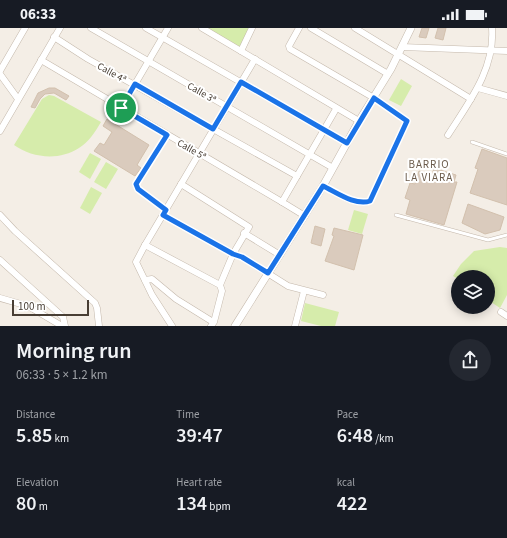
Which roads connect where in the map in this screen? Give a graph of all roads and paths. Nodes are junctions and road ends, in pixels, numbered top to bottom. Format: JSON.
{"nodes":[{"id":1,"x":25,"y":28,"type":"edge"},
{"id":2,"x":60,"y":28,"type":"edge"},
{"id":3,"x":91,"y":28,"type":"edge"},
{"id":4,"x":146,"y":28,"type":"edge"},
{"id":5,"x":168,"y":28,"type":"edge"},
{"id":6,"x":202,"y":28,"type":"edge"},
{"id":7,"x":252,"y":28,"type":"edge"},
{"id":8,"x":299,"y":28,"type":"edge"},
{"id":9,"x":311,"y":28,"type":"edge"},
{"id":10,"x":355,"y":28,"type":"edge"},
{"id":11,"x":411,"y":28,"type":"edge"},
{"id":12,"x":492,"y":28,"type":"edge"},
{"id":13,"x":54,"y":37,"type":"junction"},
{"id":14,"x":163,"y":37,"type":"junction"},
{"id":15,"x":402,"y":47,"type":"junction"},
{"id":16,"x":241,"y":51,"type":"junction"},
{"id":17,"x":492,"y":51,"type":"junction"},
{"id":18,"x":507,"y":52,"type":"edge"},
{"id":19,"x":398,"y":55,"type":"junction"},
{"id":20,"x":254,"y":59,"type":"junction"},
{"id":21,"x":41,"y":60,"type":"junction"},
{"id":22,"x":148,"y":61,"type":"junction"},
{"id":23,"x":0,"y":73,"type":"edge"},
{"id":24,"x":388,"y":74,"type":"junction"},
{"id":25,"x":241,"y":82,"type":"junction"},
{"id":26,"x":135,"y":84,"type":"junction"},
{"id":27,"x":478,"y":88,"type":"junction"},
{"id":28,"x":507,"y":96,"type":"edge"},
{"id":29,"x":374,"y":98,"type":"junction"},
{"id":30,"x":18,"y":99,"type":"junction"},
{"id":31,"x":471,"y":99,"type":"junction"},
{"id":32,"x":227,"y":106,"type":"junction"},
{"id":33,"x":121,"y":108,"type":"junction"},
{"id":34,"x":336,"y":109,"type":"junction"},
{"id":35,"x":359,"y":121,"type":"junction"},
{"id":36,"x":2,"y":123,"type":"edge"},
{"id":37,"x":213,"y":129,"type":"junction"},
{"id":38,"x":0,"y":131,"type":"edge"},
{"id":39,"x":324,"y":131,"type":"junction"},
{"id":40,"x":167,"y":135,"type":"junction"},
{"id":41,"x":448,"y":135,"type":"dead end"},
{"id":42,"x":472,"y":142,"type":"dead end"},
{"id":43,"x":347,"y":143,"type":"junction"},
{"id":44,"x":199,"y":153,"type":"junction"},
{"id":45,"x":310,"y":154,"type":"junction"},
{"id":46,"x":507,"y":154,"type":"edge"},
{"id":47,"x":333,"y":168,"type":"junction"},
{"id":48,"x":297,"y":176,"type":"junction"},
{"id":49,"x":181,"y":184,"type":"junction"},
{"id":50,"x":323,"y":186,"type":"junction"},
{"id":51,"x":282,"y":202,"type":"junction"},
{"id":52,"x":164,"y":212,"type":"junction"},
{"id":53,"x":0,"y":215,"type":"edge"},
{"id":54,"x":396,"y":215,"type":"dead end"},
{"id":55,"x":305,"y":216,"type":"junction"},
{"id":56,"x":244,"y":233,"type":"junction"},
{"id":57,"x":507,"y":235,"type":"edge"},
{"id":58,"x":145,"y":245,"type":"junction"},
{"id":59,"x":233,"y":254,"type":"junction"},
{"id":60,"x":280,"y":255,"type":"junction"},
{"id":61,"x":0,"y":260,"type":"edge"},
{"id":62,"x":268,"y":273,"type":"junction"},
{"id":63,"x":145,"y":280,"type":"junction"},
{"id":64,"x":220,"y":286,"type":"junction"},
{"id":65,"x":304,"y":291,"type":"junction"},
{"id":66,"x":323,"y":294,"type":"dead end"},
{"id":67,"x":0,"y":298,"type":"edge"},
{"id":68,"x":212,"y":324,"type":"edge"},
{"id":69,"x":64,"y":326,"type":"edge"},
{"id":70,"x":99,"y":326,"type":"edge"},
{"id":71,"x":172,"y":326,"type":"edge"},
{"id":72,"x":235,"y":326,"type":"edge"},
{"id":73,"x":295,"y":326,"type":"edge"}],
"edges":[{"from":1,"to":23,"type":"street"},
{"from":2,"to":13,"type":"street"},
{"from":3,"to":22,"type":"street","name":"Calle 3ª"},
{"from":4,"to":14,"type":"street"},
{"from":5,"to":14,"type":"street"},
{"from":6,"to":16,"type":"street"},
{"from":7,"to":16,"type":"street"},
{"from":8,"to":29,"type":"street"},
{"from":9,"to":24,"type":"street"},
{"from":10,"to":19,"type":"street"},
{"from":11,"to":15,"type":"street"},
{"from":12,"to":17,"type":"street"},
{"from":13,"to":21,"type":"street"},
{"from":13,"to":26,"type":"street","name":"Calle 4ª"},
{"from":14,"to":22,"type":"street"},
{"from":14,"to":25,"type":"street"},
{"from":15,"to":17,"type":"street"},
{"from":15,"to":19,"type":"street"},
{"from":16,"to":20,"type":"street"},
{"from":17,"to":18,"type":"street"},
{"from":17,"to":27,"type":"street"},
{"from":19,"to":24,"type":"street"},
{"from":19,"to":31,"type":"street"},
{"from":20,"to":25,"type":"street"},
{"from":20,"to":34,"type":"street"},
{"from":21,"to":30,"type":"street"},
{"from":21,"to":33,"type":"street","name":"Calle 5ª"},
{"from":22,"to":26,"type":"street"},
{"from":22,"to":32,"type":"street","name":"Calle 3ª"},
{"from":23,"to":30,"type":"street"},
{"from":24,"to":29,"type":"street"},
{"from":25,"to":32,"type":"street"},
{"from":25,"to":39,"type":"street"},
{"from":26,"to":33,"type":"street"},
{"from":26,"to":37,"type":"street","name":"Calle 4ª"},
{"from":27,"to":28,"type":"street"},
{"from":27,"to":31,"type":"street"},
{"from":29,"to":35,"type":"street"},
{"from":29,"to":50,"type":"street"},
{"from":30,"to":36,"type":"street"},
{"from":31,"to":41,"type":"street"},
{"from":32,"to":37,"type":"street"},
{"from":32,"to":45,"type":"street","name":"Calle 3ª"},
{"from":33,"to":40,"type":"street","name":"Calle 5ª"},
{"from":34,"to":35,"type":"street"},
{"from":34,"to":39,"type":"street"},
{"from":35,"to":43,"type":"street"},
{"from":36,"to":38,"type":"street"},
{"from":37,"to":44,"type":"street"},
{"from":37,"to":48,"type":"street","name":"Calle 4ª"},
{"from":39,"to":43,"type":"street"},
{"from":39,"to":45,"type":"street"},
{"from":40,"to":44,"type":"street","name":"Calle 5ª"},
{"from":40,"to":52,"type":"street"},
{"from":42,"to":46,"type":"lane"},
{"from":43,"to":47,"type":"street"},
{"from":44,"to":49,"type":"street"},
{"from":44,"to":51,"type":"street","name":"Calle 5ª"},
{"from":45,"to":47,"type":"street","name":"Calle 3ª"},
{"from":45,"to":48,"type":"street"},
{"from":47,"to":50,"type":"street"},
{"from":48,"to":51,"type":"street"},
{"from":49,"to":52,"type":"street"},
{"from":49,"to":56,"type":"street"},
{"from":50,"to":55,"type":"street"},
{"from":51,"to":55,"type":"street","name":"Calle 5ª"},
{"from":52,"to":58,"type":"street"},
{"from":52,"to":59,"type":"street"},
{"from":53,"to":70,"type":"street"},
{"from":54,"to":57,"type":"lane"},
{"from":55,"to":60,"type":"street"},
{"from":56,"to":59,"type":"street"},
{"from":56,"to":60,"type":"street"},
{"from":58,"to":63,"type":"street"},
{"from":58,"to":64,"type":"street"},
{"from":59,"to":62,"type":"street"},
{"from":59,"to":64,"type":"street"},
{"from":60,"to":62,"type":"street"},
{"from":61,"to":69,"type":"street"},
{"from":62,"to":65,"type":"street"},
{"from":62,"to":72,"type":"street"},
{"from":63,"to":68,"type":"street"},
{"from":63,"to":71,"type":"street"},
{"from":64,"to":68,"type":"street"},
{"from":65,"to":66,"type":"street"},
{"from":65,"to":73,"type":"street"},
{"from":67,"to":69,"type":"street"}]}
